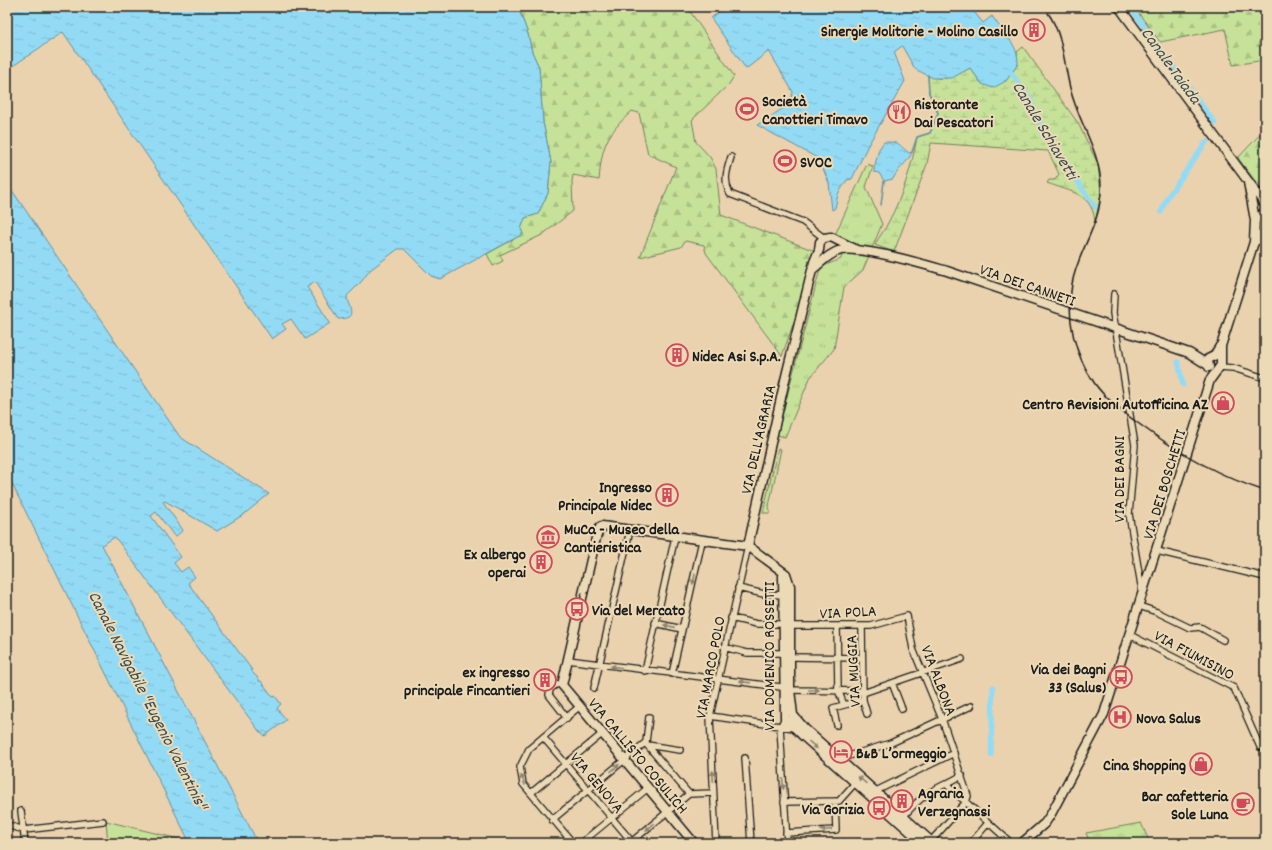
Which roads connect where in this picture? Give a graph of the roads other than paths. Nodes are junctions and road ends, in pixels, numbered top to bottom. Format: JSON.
{"nodes":[{"id":1,"x":1119,"y":7,"type":"edge"},
{"id":2,"x":731,"y":156,"type":"dead end"},
{"id":3,"x":1248,"y":182,"type":"junction"},
{"id":4,"x":1265,"y":204,"type":"edge"},
{"id":5,"x":1265,"y":212,"type":"edge"},
{"id":6,"x":1255,"y":220,"type":"junction"},
{"id":7,"x":1265,"y":228,"type":"edge"},
{"id":8,"x":1260,"y":239,"type":"edge"},
{"id":9,"x":838,"y":241,"type":"junction"},
{"id":10,"x":821,"y":243,"type":"junction"},
{"id":11,"x":856,"y":250,"type":"junction"},
{"id":12,"x":834,"y":254,"type":"junction"},
{"id":13,"x":813,"y":269,"type":"junction"},
{"id":14,"x":1114,"y":294,"type":"dead end"},
{"id":15,"x":1116,"y":329,"type":"junction"},
{"id":16,"x":1215,"y":362,"type":"junction"},
{"id":17,"x":1265,"y":378,"type":"edge"},
{"id":18,"x":630,"y":530,"type":"junction"},
{"id":19,"x":675,"y":537,"type":"junction"},
{"id":20,"x":702,"y":541,"type":"junction"},
{"id":21,"x":748,"y":546,"type":"junction"},
{"id":22,"x":1157,"y":552,"type":"junction"},
{"id":23,"x":781,"y":570,"type":"junction"},
{"id":24,"x":1265,"y":577,"type":"edge"},
{"id":25,"x":738,"y":588,"type":"junction"},
{"id":26,"x":784,"y":595,"type":"junction"},
{"id":27,"x":1142,"y":595,"type":"junction"},
{"id":28,"x":1139,"y":606,"type":"junction"},
{"id":29,"x":907,"y":616,"type":"joint"},
{"id":30,"x":731,"y":618,"type":"junction"},
{"id":31,"x":655,"y":623,"type":"junction"},
{"id":32,"x":786,"y":625,"type":"junction"},
{"id":33,"x":837,"y":626,"type":"junction"},
{"id":34,"x":862,"y":626,"type":"junction"},
{"id":35,"x":682,"y":629,"type":"junction"},
{"id":36,"x":1130,"y":635,"type":"junction"},
{"id":37,"x":1223,"y":640,"type":"dead end"},
{"id":38,"x":724,"y":647,"type":"junction"},
{"id":39,"x":787,"y":655,"type":"junction"},
{"id":40,"x":838,"y":658,"type":"junction"},
{"id":41,"x":862,"y":658,"type":"junction"},
{"id":42,"x":962,"y":659,"type":"dead end"},
{"id":43,"x":568,"y":660,"type":"junction"},
{"id":44,"x":599,"y":665,"type":"junction"},
{"id":45,"x":645,"y":671,"type":"junction"},
{"id":46,"x":924,"y":673,"type":"junction"},
{"id":47,"x":672,"y":674,"type":"junction"},
{"id":48,"x":717,"y":680,"type":"junction"},
{"id":49,"x":892,"y":684,"type":"junction"},
{"id":50,"x":562,"y":686,"type":"junction"},
{"id":51,"x":594,"y":688,"type":"dead end"},
{"id":52,"x":787,"y":689,"type":"junction"},
{"id":53,"x":838,"y":690,"type":"junction"},
{"id":54,"x":863,"y":693,"type":"junction"},
{"id":55,"x":863,"y":700,"type":"junction"},
{"id":56,"x":844,"y":705,"type":"junction"},
{"id":57,"x":580,"y":706,"type":"junction"},
{"id":58,"x":971,"y":706,"type":"dead end"},
{"id":59,"x":902,"y":709,"type":"dead end"},
{"id":60,"x":867,"y":714,"type":"dead end"},
{"id":61,"x":710,"y":716,"type":"junction"},
{"id":62,"x":649,"y":717,"type":"dead end"},
{"id":63,"x":567,"y":718,"type":"junction"},
{"id":64,"x":785,"y":718,"type":"junction"},
{"id":65,"x":942,"y":719,"type":"junction"},
{"id":66,"x":837,"y":725,"type":"dead end"},
{"id":67,"x":780,"y":727,"type":"junction"},
{"id":68,"x":794,"y":728,"type":"junction"},
{"id":69,"x":603,"y":733,"type":"junction"},
{"id":70,"x":543,"y":737,"type":"junction"},
{"id":71,"x":646,"y":743,"type":"junction"},
{"id":72,"x":1260,"y":747,"type":"dead end"},
{"id":73,"x":680,"y":750,"type":"dead end"},
{"id":74,"x":954,"y":753,"type":"junction"},
{"id":75,"x":746,"y":758,"type":"dead end"},
{"id":76,"x":625,"y":760,"type":"junction"},
{"id":77,"x":839,"y":760,"type":"junction"},
{"id":78,"x":566,"y":764,"type":"junction"},
{"id":79,"x":962,"y":775,"type":"junction"},
{"id":80,"x":855,"y":783,"type":"junction"},
{"id":81,"x":947,"y":785,"type":"junction"},
{"id":82,"x":648,"y":788,"type":"junction"},
{"id":83,"x":588,"y":790,"type":"junction"},
{"id":84,"x":876,"y":791,"type":"junction"},
{"id":85,"x":530,"y":793,"type":"junction"},
{"id":86,"x":713,"y":793,"type":"junction"},
{"id":87,"x":689,"y":794,"type":"junction"},
{"id":88,"x":835,"y":801,"type":"junction"},
{"id":89,"x":784,"y":802,"type":"junction"},
{"id":90,"x":966,"y":802,"type":"junction"},
{"id":91,"x":21,"y":810,"type":"dead end"},
{"id":92,"x":668,"y":812,"type":"junction"},
{"id":93,"x":903,"y":816,"type":"junction"},
{"id":94,"x":611,"y":817,"type":"junction"},
{"id":95,"x":552,"y":820,"type":"junction"},
{"id":96,"x":103,"y":821,"type":"dead end"},
{"id":97,"x":988,"y":823,"type":"junction"},
{"id":98,"x":7,"y":825,"type":"edge"},
{"id":99,"x":24,"y":830,"type":"junction"},
{"id":100,"x":786,"y":833,"type":"junction"},
{"id":101,"x":929,"y":842,"type":"edge"},
{"id":102,"x":25,"y":843,"type":"edge"},
{"id":103,"x":573,"y":843,"type":"edge"},
{"id":104,"x":580,"y":843,"type":"edge"},
{"id":105,"x":632,"y":843,"type":"edge"},
{"id":106,"x":694,"y":843,"type":"edge"},
{"id":107,"x":716,"y":843,"type":"edge"},
{"id":108,"x":751,"y":843,"type":"edge"},
{"id":109,"x":787,"y":843,"type":"edge"},
{"id":110,"x":971,"y":843,"type":"edge"},
{"id":111,"x":1011,"y":843,"type":"edge"},
{"id":112,"x":1022,"y":843,"type":"edge"}],
"edges":[{"from":1,"to":3,"type":"street"},
{"from":2,"to":10,"type":"street"},
{"from":3,"to":4,"type":"street"},
{"from":3,"to":6,"type":"street","name":"VIA DEI BOSCHETTI"},
{"from":5,"to":6,"type":"street"},
{"from":6,"to":8,"type":"street","name":"VIA DEI BOSCHETTI"},
{"from":7,"to":8,"type":"street","name":"VIA DEI BOSCHETTI"},
{"from":8,"to":16,"type":"street","name":"VIA DEI BOSCHETTI"},
{"from":9,"to":10,"type":"street"},
{"from":9,"to":11,"type":"street","name":"VIA DEI CANNETI"},
{"from":9,"to":12,"type":"street"},
{"from":10,"to":12,"type":"street"},
{"from":10,"to":13,"type":"street","name":"VIA DELL'AGRARIA"},
{"from":11,"to":12,"type":"street","name":"VIA DEI CANNETI"},
{"from":11,"to":15,"type":"street","name":"VIA DEI CANNETI"},
{"from":12,"to":13,"type":"street"},
{"from":13,"to":21,"type":"street","name":"VIA DELL'AGRARIA"},
{"from":14,"to":15,"type":"street","name":"VIA DEI BAGNI"},
{"from":15,"to":16,"type":"street","name":"VIA DEI CANNETI"},
{"from":15,"to":27,"type":"street","name":"VIA DEI BAGNI"},
{"from":16,"to":17,"type":"street","name":"VIA DEI CANNETI"},
{"from":16,"to":22,"type":"street","name":"VIA DEI BOSCHETTI"},
{"from":18,"to":19,"type":"street"},
{"from":18,"to":43,"type":"street"},
{"from":18,"to":44,"type":"street"},
{"from":19,"to":20,"type":"street"},
{"from":19,"to":31,"type":"street"},
{"from":20,"to":21,"type":"street"},
{"from":20,"to":35,"type":"street","one_way":true},
{"from":21,"to":23,"type":"street"},
{"from":21,"to":25,"type":"street","name":"VIA MARCO POLO"},
{"from":22,"to":24,"type":"street"},
{"from":22,"to":27,"type":"street","name":"VIA DEI BOSCHETTI"},
{"from":23,"to":26,"type":"street","name":"VIA DOMENICO ROSSETTI"},
{"from":23,"to":32,"type":"street","name":"VIA DOMENICO ROSSETTI"},
{"from":25,"to":26,"type":"street"},
{"from":25,"to":30,"type":"street","name":"VIA MARCO POLO"},
{"from":26,"to":32,"type":"street","name":"VIA DOMENICO ROSSETTI"},
{"from":27,"to":28,"type":"street","name":"VIA DEI BAGNI"},
{"from":28,"to":36,"type":"street","name":"VIA DEI BAGNI"},
{"from":28,"to":37,"type":"street"},
{"from":29,"to":34,"type":"street","name":"VIA POLA"},
{"from":29,"to":46,"type":"street","name":"VIA ALBONA"},
{"from":30,"to":32,"type":"street","name":"VIA POLA"},
{"from":30,"to":38,"type":"street","name":"VIA MARCO POLO"},
{"from":35,"to":31,"type":"street","one_way":true},
{"from":31,"to":45,"type":"street"},
{"from":32,"to":33,"type":"street","name":"VIA POLA"},
{"from":32,"to":39,"type":"street","name":"VIA DOMENICO ROSSETTI"},
{"from":33,"to":34,"type":"street","name":"VIA POLA"},
{"from":33,"to":40,"type":"street"},
{"from":34,"to":41,"type":"street","name":"VIA MUGGIA"},
{"from":35,"to":47,"type":"street"},
{"from":36,"to":72,"type":"street","name":"VIA FIUMISINO"},
{"from":36,"to":112,"type":"street","name":"VIA DEI BAGNI"},
{"from":38,"to":39,"type":"street"},
{"from":38,"to":48,"type":"street","name":"VIA MARCO POLO"},
{"from":39,"to":40,"type":"street"},
{"from":39,"to":52,"type":"street","name":"VIA DOMENICO ROSSETTI"},
{"from":40,"to":41,"type":"street"},
{"from":40,"to":53,"type":"street"},
{"from":41,"to":54,"type":"street","name":"VIA MUGGIA"},
{"from":42,"to":46,"type":"street"},
{"from":43,"to":44,"type":"street"},
{"from":43,"to":50,"type":"street"},
{"from":45,"to":44,"type":"street","one_way":true},
{"from":44,"to":51,"type":"street"},
{"from":45,"to":47,"type":"street"},
{"from":46,"to":49,"type":"street"},
{"from":46,"to":65,"type":"street","name":"VIA ALBONA"},
{"from":47,"to":48,"type":"street"},
{"from":52,"to":48,"type":"street","one_way":true},
{"from":48,"to":61,"type":"street","name":"VIA MARCO POLO"},
{"from":49,"to":54,"type":"street"},
{"from":49,"to":59,"type":"street"},
{"from":50,"to":57,"type":"street","name":"VIA CALLISTO COSULICH"},
{"from":50,"to":63,"type":"street"},
{"from":52,"to":53,"type":"street","one_way":true},
{"from":52,"to":64,"type":"street","name":"VIA DOMENICO ROSSETTI"},
{"from":52,"to":77,"type":"street","name":"VIA DOMENICO ROSSETTI"},
{"from":53,"to":54,"type":"street"},
{"from":53,"to":56,"type":"street"},
{"from":54,"to":55,"type":"street","name":"VIA MUGGIA"},
{"from":55,"to":56,"type":"street"},
{"from":55,"to":60,"type":"street","name":"VIA MUGGIA"},
{"from":56,"to":66,"type":"street"},
{"from":57,"to":63,"type":"street"},
{"from":57,"to":69,"type":"street","name":"VIA CALLISTO COSULICH"},
{"from":58,"to":65,"type":"street"},
{"from":61,"to":67,"type":"street"},
{"from":86,"to":61,"type":"street","name":"VIA MARCO POLO","one_way":true},
{"from":62,"to":71,"type":"street"},
{"from":63,"to":70,"type":"street"},
{"from":64,"to":67,"type":"street","name":"VIA DOMENICO ROSSETTI"},
{"from":64,"to":68,"type":"street"},
{"from":65,"to":74,"type":"street","name":"VIA ALBONA"},
{"from":65,"to":77,"type":"street"},
{"from":67,"to":68,"type":"street"},
{"from":67,"to":89,"type":"street","name":"VIA DOMENICO ROSSETTI","one_way":true},
{"from":68,"to":80,"type":"street","one_way":true},
{"from":69,"to":76,"type":"street","name":"VIA CALLISTO COSULICH"},
{"from":69,"to":78,"type":"street"},
{"from":70,"to":78,"type":"street","name":"VIA GENOVA"},
{"from":85,"to":70,"type":"street","one_way":true},
{"from":71,"to":73,"type":"street"},
{"from":71,"to":76,"type":"street"},
{"from":71,"to":87,"type":"street"},
{"from":74,"to":79,"type":"street","name":"VIA ALBONA"},
{"from":74,"to":84,"type":"street"},
{"from":75,"to":108,"type":"street"},
{"from":76,"to":82,"type":"street","name":"VIA CALLISTO COSULICH"},
{"from":83,"to":76,"type":"street","one_way":true},
{"from":84,"to":77,"type":"street","one_way":true},
{"from":78,"to":83,"type":"street","name":"VIA GENOVA"},
{"from":78,"to":85,"type":"street"},
{"from":79,"to":81,"type":"street"},
{"from":79,"to":90,"type":"street","name":"VIA ALBONA"},
{"from":80,"to":88,"type":"street"},
{"from":80,"to":101,"type":"street"},
{"from":81,"to":90,"type":"street"},
{"from":81,"to":93,"type":"street"},
{"from":82,"to":92,"type":"street","name":"VIA CALLISTO COSULICH"},
{"from":82,"to":94,"type":"street"},
{"from":83,"to":94,"type":"street","name":"VIA GENOVA"},
{"from":83,"to":95,"type":"street"},
{"from":84,"to":93,"type":"street"},
{"from":85,"to":95,"type":"street"},
{"from":86,"to":87,"type":"street"},
{"from":86,"to":107,"type":"street","name":"VIA MARCO POLO"},
{"from":87,"to":92,"type":"street"},
{"from":88,"to":89,"type":"street"},
{"from":88,"to":100,"type":"street","one_way":true},
{"from":89,"to":100,"type":"street","name":"VIA DOMENICO ROSSETTI"},
{"from":90,"to":97,"type":"street"},
{"from":90,"to":101,"type":"street"},
{"from":91,"to":99,"type":"street"},
{"from":92,"to":105,"type":"street","one_way":true},
{"from":92,"to":106,"type":"street","name":"VIA CALLISTO COSULICH"},
{"from":93,"to":101,"type":"street"},
{"from":94,"to":104,"type":"street"},
{"from":94,"to":105,"type":"street","name":"VIA GENOVA"},
{"from":95,"to":103,"type":"street"},
{"from":96,"to":99,"type":"street"},
{"from":97,"to":110,"type":"street"},
{"from":97,"to":111,"type":"street"},
{"from":98,"to":99,"type":"street"},
{"from":99,"to":102,"type":"street"},
{"from":100,"to":109,"type":"street","name":"VIA DOMENICO ROSSETTI"}]}
